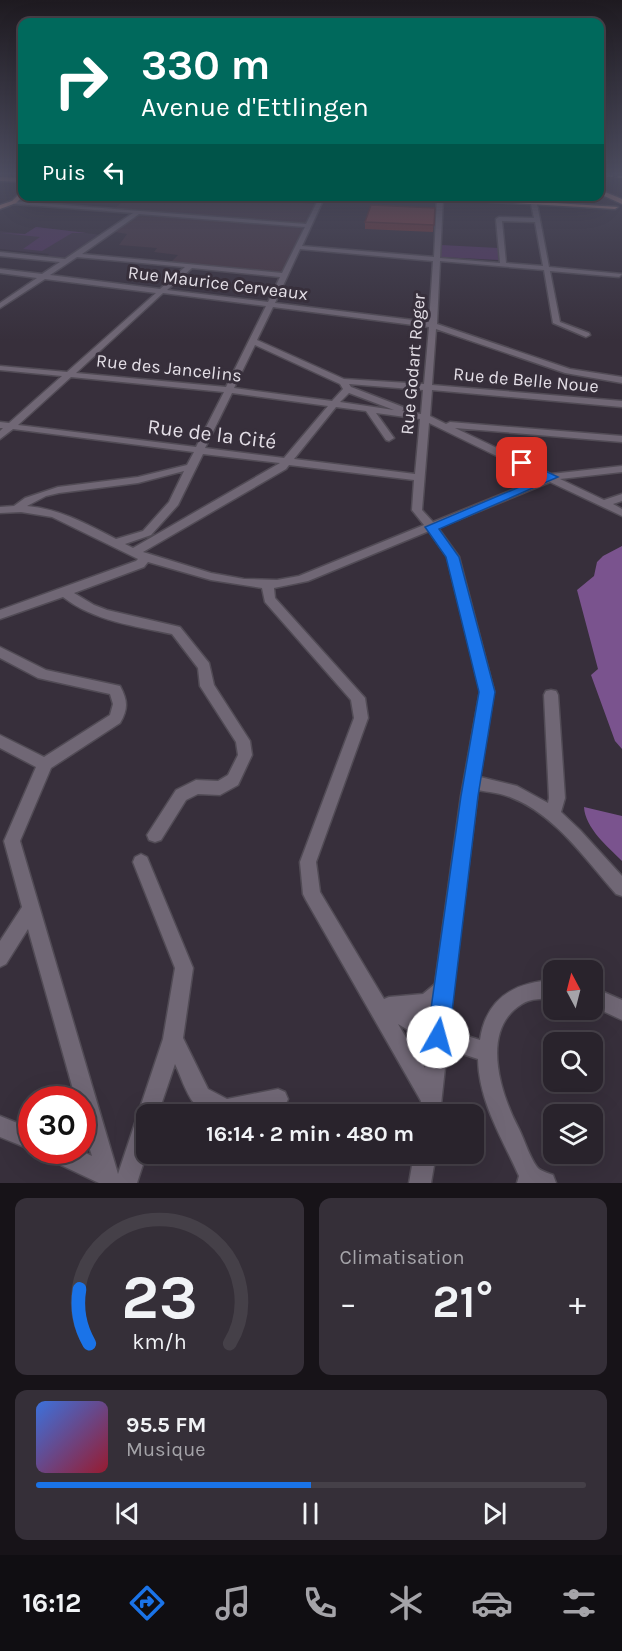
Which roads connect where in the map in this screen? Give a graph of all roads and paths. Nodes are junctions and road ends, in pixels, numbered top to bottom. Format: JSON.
{"nodes":[{"id":1,"x":113,"y":230,"type":"edge"},
{"id":2,"x":307,"y":230,"type":"edge"},
{"id":3,"x":439,"y":230,"type":"edge"},
{"id":4,"x":500,"y":230,"type":"edge"},
{"id":5,"x":539,"y":230,"type":"edge"},
{"id":6,"x":297,"y":248,"type":"junction"},
{"id":7,"x":0,"y":254,"type":"edge"},
{"id":8,"x":77,"y":255,"type":"junction"},
{"id":9,"x":438,"y":258,"type":"junction"},
{"id":10,"x":67,"y":261,"type":"junction"},
{"id":11,"x":503,"y":264,"type":"junction"},
{"id":12,"x":190,"y":266,"type":"junction"},
{"id":13,"x":547,"y":267,"type":"junction"},
{"id":14,"x":0,"y":271,"type":"edge"},
{"id":15,"x":284,"y":275,"type":"junction"},
{"id":16,"x":621,"y":275,"type":"edge"},
{"id":17,"x":45,"y":277,"type":"junction"},
{"id":18,"x":163,"y":291,"type":"junction"},
{"id":19,"x":270,"y":305,"type":"junction"},
{"id":20,"x":0,"y":306,"type":"edge"},
{"id":21,"x":433,"y":325,"type":"junction"},
{"id":22,"x":586,"y":335,"type":"dead end"},
{"id":23,"x":252,"y":341,"type":"junction"},
{"id":24,"x":0,"y":368,"type":"edge"},
{"id":25,"x":68,"y":374,"type":"junction"},
{"id":26,"x":622,"y":380,"type":"edge"},
{"id":27,"x":346,"y":386,"type":"junction"},
{"id":28,"x":427,"y":388,"type":"junction"},
{"id":29,"x":229,"y":390,"type":"junction"},
{"id":30,"x":334,"y":404,"type":"junction"},
{"id":31,"x":622,"y":404,"type":"edge"},
{"id":32,"x":369,"y":410,"type":"junction"},
{"id":33,"x":413,"y":416,"type":"junction"},
{"id":34,"x":425,"y":417,"type":"junction"},
{"id":35,"x":442,"y":424,"type":"junction"},
{"id":36,"x":5,"y":426,"type":"edge"},
{"id":37,"x":0,"y":436,"type":"edge"},
{"id":38,"x":389,"y":438,"type":"dead end"},
{"id":39,"x":622,"y":439,"type":"edge"},
{"id":40,"x":200,"y":450,"type":"junction"},
{"id":41,"x":287,"y":461,"type":"junction"},
{"id":42,"x":192,"y":468,"type":"junction"},
{"id":43,"x":622,"y":470,"type":"edge"},
{"id":44,"x":552,"y":477,"type":"junction"},
{"id":45,"x":419,"y":478,"type":"junction"},
{"id":46,"x":622,"y":497,"type":"edge"},
{"id":47,"x":604,"y":504,"type":"junction"},
{"id":48,"x":18,"y":508,"type":"junction"},
{"id":49,"x":0,"y":510,"type":"edge"},
{"id":50,"x":622,"y":513,"type":"edge"},
{"id":51,"x":431,"y":527,"type":"junction"},
{"id":52,"x":115,"y":543,"type":"junction"},
{"id":53,"x":139,"y":555,"type":"junction"},
{"id":54,"x":267,"y":584,"type":"junction"},
{"id":55,"x":65,"y":592,"type":"junction"},
{"id":56,"x":0,"y":615,"type":"edge"},
{"id":57,"x":0,"y":652,"type":"edge"},
{"id":58,"x":551,"y":695,"type":"dead end"},
{"id":59,"x":0,"y":741,"type":"edge"},
{"id":60,"x":45,"y":764,"type":"junction"},
{"id":61,"x":472,"y":782,"type":"junction"},
{"id":62,"x":552,"y":815,"type":"junction"},
{"id":63,"x":155,"y":835,"type":"dead end"},
{"id":64,"x":6,"y":840,"type":"edge"},
{"id":65,"x":141,"y":862,"type":"dead end"},
{"id":66,"x":622,"y":888,"type":"edge"},
{"id":67,"x":30,"y":910,"type":"junction"},
{"id":68,"x":0,"y":958,"type":"edge"},
{"id":69,"x":543,"y":988,"type":"edge"},
{"id":70,"x":366,"y":989,"type":"junction"},
{"id":71,"x":444,"y":989,"type":"junction"},
{"id":72,"x":603,"y":1001,"type":"edge"},
{"id":73,"x":389,"y":1006,"type":"junction"},
{"id":74,"x":622,"y":1010,"type":"edge"},
{"id":75,"x":173,"y":1039,"type":"junction"},
{"id":76,"x":437,"y":1042,"type":"junction"},
{"id":77,"x":404,"y":1051,"type":"junction"},
{"id":78,"x":487,"y":1052,"type":"junction"},
{"id":79,"x":278,"y":1099,"type":"dead end"},
{"id":80,"x":151,"y":1104,"type":"edge"},
{"id":81,"x":430,"y":1104,"type":"edge"},
{"id":82,"x":431,"y":1104,"type":"edge"},
{"id":83,"x":0,"y":1126,"type":"edge"},
{"id":84,"x":18,"y":1134,"type":"edge"},
{"id":85,"x":136,"y":1139,"type":"edge"},
{"id":86,"x":82,"y":1164,"type":"edge"},
{"id":87,"x":423,"y":1164,"type":"edge"},
{"id":88,"x":114,"y":1180,"type":"edge"},
{"id":89,"x":534,"y":1181,"type":"edge"},
{"id":90,"x":420,"y":1183,"type":"edge"}],
"edges":[{"from":1,"to":8,"type":"street"},
{"from":2,"to":6,"type":"street"},
{"from":3,"to":9,"type":"street","name":"Rue Godart Roger"},
{"from":4,"to":11,"type":"street"},
{"from":5,"to":13,"type":"street"},
{"from":6,"to":9,"type":"street"},
{"from":6,"to":15,"type":"street"},
{"from":7,"to":10,"type":"street"},
{"from":8,"to":10,"type":"street"},
{"from":8,"to":12,"type":"street"},
{"from":9,"to":11,"type":"street"},
{"from":9,"to":21,"type":"street","name":"Rue Godart Roger"},
{"from":10,"to":17,"type":"street"},
{"from":11,"to":13,"type":"street"},
{"from":12,"to":15,"type":"street"},
{"from":12,"to":18,"type":"street"},
{"from":13,"to":16,"type":"street"},
{"from":13,"to":22,"type":"street"},
{"from":14,"to":17,"type":"street","name":"Rue Maurice Cerveaux"},
{"from":15,"to":19,"type":"street"},
{"from":17,"to":18,"type":"street","name":"Rue Maurice Cerveaux"},
{"from":17,"to":20,"type":"street"},
{"from":18,"to":19,"type":"street","name":"Rue Maurice Cerveaux"},
{"from":18,"to":25,"type":"street"},
{"from":19,"to":21,"type":"street","name":"Rue Maurice Cerveaux"},
{"from":19,"to":23,"type":"street"},
{"from":21,"to":26,"type":"street","name":"Rue Maurice Cerveaux"},
{"from":21,"to":28,"type":"street","name":"Rue Godart Roger"},
{"from":23,"to":27,"type":"street"},
{"from":23,"to":29,"type":"street"},
{"from":24,"to":25,"type":"street","name":"Rue des Jancelins"},
{"from":25,"to":29,"type":"street","name":"Rue des Jancelins"},
{"from":25,"to":36,"type":"street"},
{"from":27,"to":28,"type":"street","name":"Rue de Belle Noue"},
{"from":27,"to":30,"type":"street"},
{"from":27,"to":33,"type":"street"},
{"from":28,"to":31,"type":"street","name":"Rue de Belle Noue"},
{"from":28,"to":34,"type":"street","name":"Rue Godart Roger"},
{"from":29,"to":30,"type":"street","name":"Rue des Jancelins"},
{"from":29,"to":40,"type":"street"},
{"from":30,"to":32,"type":"street","name":"Rue des Jancelins"},
{"from":30,"to":41,"type":"street"},
{"from":32,"to":33,"type":"street","name":"Rue des Jancelins"},
{"from":32,"to":38,"type":"street"},
{"from":33,"to":34,"type":"street"},
{"from":34,"to":35,"type":"street"},
{"from":34,"to":45,"type":"street","name":"Rue Godart Roger"},
{"from":35,"to":39,"type":"street"},
{"from":35,"to":44,"type":"street"},
{"from":36,"to":37,"type":"street"},
{"from":36,"to":40,"type":"street","name":"Rue de la Cité"},
{"from":40,"to":41,"type":"street","name":"Rue de la Cité"},
{"from":40,"to":42,"type":"street"},
{"from":41,"to":45,"type":"street","name":"Rue de la Cité"},
{"from":41,"to":53,"type":"street"},
{"from":42,"to":48,"type":"street"},
{"from":42,"to":52,"type":"street"},
{"from":43,"to":44,"type":"street"},
{"from":44,"to":47,"type":"street"},
{"from":44,"to":51,"type":"street"},
{"from":45,"to":51,"type":"street","name":"Rue Godart Roger"},
{"from":46,"to":47,"type":"street"},
{"from":47,"to":50,"type":"street"},
{"from":48,"to":49,"type":"street"},
{"from":48,"to":52,"type":"street"},
{"from":51,"to":54,"type":"street"},
{"from":51,"to":61,"type":"street","name":"Rue Godart Roger"},
{"from":52,"to":53,"type":"street"},
{"from":53,"to":54,"type":"street"},
{"from":53,"to":55,"type":"street"},
{"from":54,"to":70,"type":"street"},
{"from":55,"to":56,"type":"street"},
{"from":55,"to":63,"type":"street"},
{"from":57,"to":60,"type":"street"},
{"from":58,"to":62,"type":"street"},
{"from":59,"to":60,"type":"street"},
{"from":60,"to":64,"type":"street"},
{"from":61,"to":62,"type":"street"},
{"from":61,"to":71,"type":"street","name":"Rue Godart Roger"},
{"from":62,"to":66,"type":"street"},
{"from":64,"to":67,"type":"street"},
{"from":65,"to":75,"type":"street"},
{"from":67,"to":68,"type":"street"},
{"from":67,"to":88,"type":"street"},
{"from":69,"to":78,"type":"street"},
{"from":70,"to":73,"type":"street"},
{"from":70,"to":77,"type":"street"},
{"from":71,"to":73,"type":"street"},
{"from":71,"to":76,"type":"street","name":"Rue Godart Roger"},
{"from":72,"to":74,"type":"street"},
{"from":73,"to":76,"type":"street"},
{"from":75,"to":79,"type":"street"},
{"from":75,"to":80,"type":"street"},
{"from":76,"to":77,"type":"street"},
{"from":76,"to":78,"type":"street"},
{"from":76,"to":82,"type":"street","name":"Rue Godart Roger"},
{"from":77,"to":81,"type":"street"},
{"from":78,"to":89,"type":"street"},
{"from":83,"to":84,"type":"street"},
{"from":85,"to":88,"type":"street"},
{"from":86,"to":88,"type":"street"},
{"from":87,"to":90,"type":"street"}]}
